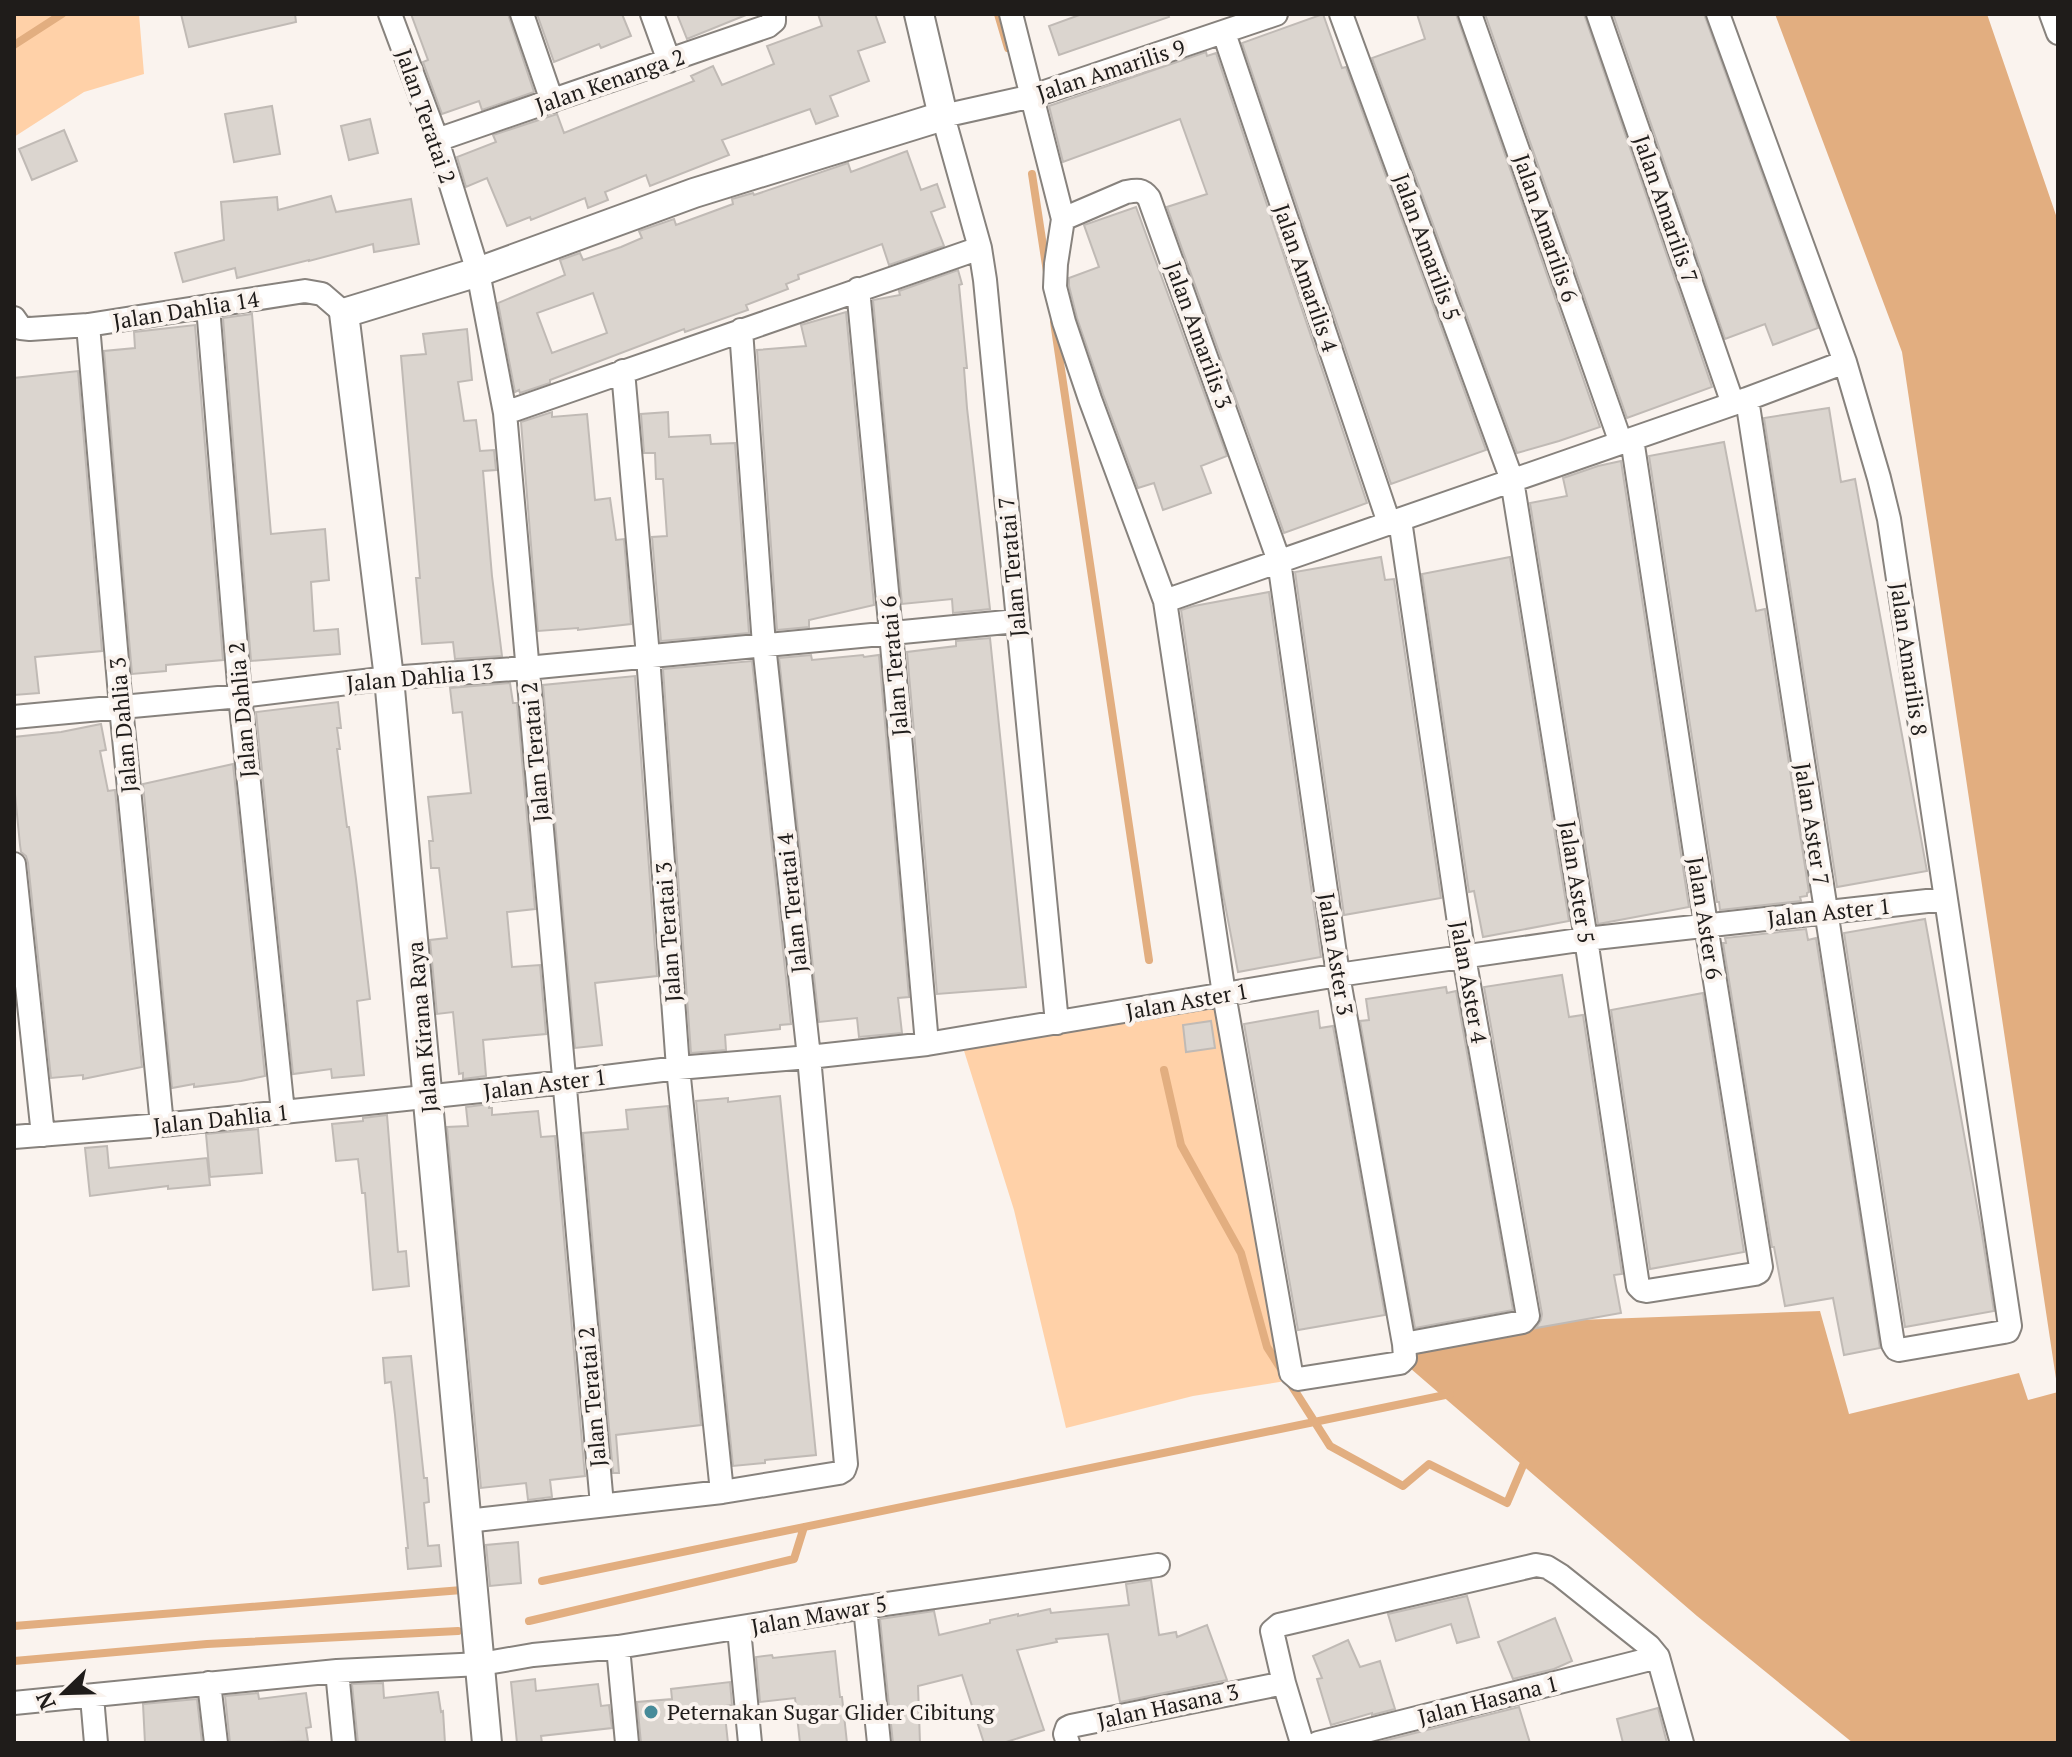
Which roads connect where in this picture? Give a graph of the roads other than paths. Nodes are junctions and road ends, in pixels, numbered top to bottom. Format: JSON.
{"nodes":[{"id":1,"x":390,"y":14,"type":"edge"},
{"id":2,"x":522,"y":14,"type":"edge"},
{"id":3,"x":652,"y":14,"type":"edge"},
{"id":4,"x":774,"y":14,"type":"edge"},
{"id":5,"x":919,"y":14,"type":"edge"},
{"id":6,"x":1011,"y":14,"type":"edge"},
{"id":7,"x":1276,"y":14,"type":"edge"},
{"id":8,"x":1341,"y":14,"type":"edge"},
{"id":9,"x":1470,"y":14,"type":"edge"},
{"id":10,"x":1598,"y":14,"type":"edge"},
{"id":11,"x":1718,"y":14,"type":"edge"},
{"id":12,"x":2051,"y":14,"type":"edge"},
{"id":13,"x":1224,"y":33,"type":"junction"},
{"id":14,"x":2058,"y":33,"type":"edge"},
{"id":15,"x":669,"y":61,"type":"junction"},
{"id":16,"x":1033,"y":96,"type":"junction"},
{"id":17,"x":552,"y":101,"type":"junction"},
{"id":18,"x":943,"y":116,"type":"junction"},
{"id":19,"x":437,"y":140,"type":"junction"},
{"id":20,"x":1063,"y":219,"type":"junction"},
{"id":21,"x":980,"y":248,"type":"junction"},
{"id":22,"x":478,"y":272,"type":"junction"},
{"id":23,"x":858,"y":289,"type":"junction"},
{"id":24,"x":208,"y":307,"type":"junction"},
{"id":25,"x":344,"y":313,"type":"junction"},
{"id":26,"x":17,"y":323,"type":"edge"},
{"id":27,"x":88,"y":325,"type":"junction"},
{"id":28,"x":741,"y":330,"type":"junction"},
{"id":29,"x":1845,"y":362,"type":"junction"},
{"id":30,"x":623,"y":371,"type":"junction"},
{"id":31,"x":1740,"y":402,"type":"junction"},
{"id":32,"x":505,"y":413,"type":"junction"},
{"id":33,"x":1626,"y":441,"type":"junction"},
{"id":34,"x":1512,"y":480,"type":"junction"},
{"id":35,"x":1394,"y":522,"type":"junction"},
{"id":36,"x":1279,"y":561,"type":"junction"},
{"id":37,"x":1165,"y":601,"type":"junction"},
{"id":38,"x":1017,"y":621,"type":"junction"},
{"id":39,"x":891,"y":633,"type":"junction"},
{"id":40,"x":764,"y":645,"type":"junction"},
{"id":41,"x":648,"y":656,"type":"junction"},
{"id":42,"x":527,"y":668,"type":"junction"},
{"id":43,"x":389,"y":678,"type":"junction"},
{"id":44,"x":240,"y":696,"type":"junction"},
{"id":45,"x":121,"y":707,"type":"junction"},
{"id":46,"x":14,"y":717,"type":"edge"},
{"id":47,"x":14,"y":864,"type":"edge"},
{"id":48,"x":1945,"y":899,"type":"junction"},
{"id":49,"x":1825,"y":912,"type":"junction"},
{"id":50,"x":1706,"y":925,"type":"junction"},
{"id":51,"x":1586,"y":939,"type":"junction"},
{"id":52,"x":1464,"y":957,"type":"junction"},
{"id":53,"x":1338,"y":975,"type":"junction"},
{"id":54,"x":1224,"y":994,"type":"junction"},
{"id":55,"x":1057,"y":1023,"type":"junction"},
{"id":56,"x":927,"y":1044,"type":"junction"},
{"id":57,"x":809,"y":1057,"type":"junction"},
{"id":58,"x":678,"y":1068,"type":"junction"},
{"id":59,"x":565,"y":1082,"type":"junction"},
{"id":60,"x":428,"y":1097,"type":"junction"},
{"id":61,"x":283,"y":1112,"type":"junction"},
{"id":62,"x":162,"y":1125,"type":"junction"},
{"id":63,"x":43,"y":1135,"type":"junction"},
{"id":64,"x":14,"y":1137,"type":"edge"},
{"id":65,"x":1638,"y":1286,"type":"joint"},
{"id":66,"x":1404,"y":1344,"type":"junction"},
{"id":67,"x":1893,"y":1344,"type":"joint"},
{"id":68,"x":722,"y":1492,"type":"junction"},
{"id":69,"x":602,"y":1505,"type":"junction"},
{"id":70,"x":467,"y":1521,"type":"junction"},
{"id":71,"x":1158,"y":1565,"type":"dead end"},
{"id":72,"x":865,"y":1607,"type":"junction"},
{"id":73,"x":739,"y":1629,"type":"junction"},
{"id":74,"x":618,"y":1647,"type":"junction"},
{"id":75,"x":1658,"y":1657,"type":"junction"},
{"id":76,"x":481,"y":1664,"type":"junction"},
{"id":77,"x":337,"y":1671,"type":"junction"},
{"id":78,"x":209,"y":1683,"type":"junction"},
{"id":79,"x":1284,"y":1683,"type":"junction"},
{"id":80,"x":92,"y":1697,"type":"junction"},
{"id":81,"x":14,"y":1703,"type":"edge"},
{"id":82,"x":96,"y":1743,"type":"edge"},
{"id":83,"x":216,"y":1743,"type":"edge"},
{"id":84,"x":344,"y":1743,"type":"edge"},
{"id":85,"x":487,"y":1743,"type":"edge"},
{"id":86,"x":627,"y":1743,"type":"edge"},
{"id":87,"x":750,"y":1743,"type":"edge"},
{"id":88,"x":879,"y":1743,"type":"edge"},
{"id":89,"x":1068,"y":1743,"type":"edge"},
{"id":90,"x":1302,"y":1743,"type":"edge"},
{"id":91,"x":1318,"y":1743,"type":"edge"},
{"id":92,"x":1682,"y":1743,"type":"edge"}],
"edges":[{"from":1,"to":19,"type":"street","name":"Jalan Teratai 2"},
{"from":2,"to":17,"type":"street"},
{"from":3,"to":15,"type":"street"},
{"from":4,"to":15,"type":"street","name":"Jalan Kenanga 2"},
{"from":5,"to":18,"type":"street"},
{"from":6,"to":16,"type":"street"},
{"from":7,"to":13,"type":"street","name":"Jalan Amarilis 9"},
{"from":8,"to":34,"type":"street","name":"Jalan Amarilis 5"},
{"from":9,"to":33,"type":"street","name":"Jalan Amarilis 6"},
{"from":10,"to":31,"type":"street","name":"Jalan Amarilis 7"},
{"from":11,"to":29,"type":"street","name":"Jalan Amarilis 8"},
{"from":12,"to":14,"type":"street"},
{"from":13,"to":16,"type":"street","name":"Jalan Amarilis 9"},
{"from":13,"to":35,"type":"street","name":"Jalan Amarilis 4"},
{"from":15,"to":17,"type":"street","name":"Jalan Kenanga 2"},
{"from":16,"to":18,"type":"street","name":"Jalan Amarilis 9"},
{"from":16,"to":20,"type":"street"},
{"from":17,"to":19,"type":"street","name":"Jalan Kenanga 2"},
{"from":18,"to":21,"type":"street","name":"Jalan Teratai 7"},
{"from":18,"to":22,"type":"street"},
{"from":19,"to":22,"type":"street","name":"Jalan Teratai 2"},
{"from":20,"to":36,"type":"street","name":"Jalan Amarilis 3"},
{"from":20,"to":37,"type":"street"},
{"from":21,"to":23,"type":"street"},
{"from":21,"to":38,"type":"street","name":"Jalan Teratai 7"},
{"from":22,"to":25,"type":"street"},
{"from":22,"to":32,"type":"street","name":"Jalan Teratai 2"},
{"from":23,"to":28,"type":"street"},
{"from":23,"to":39,"type":"street","name":"Jalan Teratai 6"},
{"from":24,"to":25,"type":"street","name":"Jalan Dahlia 14"},
{"from":24,"to":27,"type":"street","name":"Jalan Dahlia 14"},
{"from":24,"to":44,"type":"street","name":"Jalan Dahlia 2"},
{"from":25,"to":43,"type":"street","name":"Jalan Kirana Raya"},
{"from":26,"to":27,"type":"street","name":"Jalan Dahlia 14"},
{"from":27,"to":45,"type":"street","name":"Jalan Dahlia 3"},
{"from":28,"to":30,"type":"street"},
{"from":28,"to":40,"type":"street","name":"Jalan Teratai 4"},
{"from":29,"to":31,"type":"street"},
{"from":29,"to":48,"type":"street","name":"Jalan Amarilis 8"},
{"from":30,"to":32,"type":"street"},
{"from":30,"to":41,"type":"street","name":"Jalan Teratai 3"},
{"from":31,"to":33,"type":"street"},
{"from":31,"to":49,"type":"street","name":"Jalan Aster 7"},
{"from":32,"to":42,"type":"street","name":"Jalan Teratai 2"},
{"from":33,"to":34,"type":"street"},
{"from":33,"to":50,"type":"street","name":"Jalan Aster 6"},
{"from":34,"to":35,"type":"street"},
{"from":34,"to":51,"type":"street","name":"Jalan Aster 5"},
{"from":35,"to":36,"type":"street"},
{"from":35,"to":52,"type":"street","name":"Jalan Aster 4"},
{"from":36,"to":37,"type":"street"},
{"from":36,"to":53,"type":"street","name":"Jalan Aster 3"},
{"from":37,"to":54,"type":"street"},
{"from":38,"to":39,"type":"street","name":"Jalan Dahlia 13"},
{"from":38,"to":55,"type":"street","name":"Jalan Teratai 7"},
{"from":39,"to":40,"type":"street","name":"Jalan Dahlia 13"},
{"from":39,"to":56,"type":"street","name":"Jalan Teratai 6"},
{"from":40,"to":41,"type":"street","name":"Jalan Dahlia 13"},
{"from":40,"to":57,"type":"street","name":"Jalan Teratai 4"},
{"from":41,"to":42,"type":"street","name":"Jalan Dahlia 13"},
{"from":41,"to":58,"type":"street","name":"Jalan Teratai 3"},
{"from":42,"to":43,"type":"street","name":"Jalan Dahlia 13"},
{"from":42,"to":59,"type":"street","name":"Jalan Teratai 2"},
{"from":43,"to":44,"type":"street","name":"Jalan Dahlia 13"},
{"from":43,"to":60,"type":"street","name":"Jalan Kirana Raya"},
{"from":44,"to":45,"type":"street","name":"Jalan Dahlia 13"},
{"from":44,"to":61,"type":"street","name":"Jalan Dahlia 2"},
{"from":45,"to":46,"type":"street","name":"Jalan Dahlia 13"},
{"from":45,"to":62,"type":"street","name":"Jalan Dahlia 3"},
{"from":47,"to":63,"type":"street"},
{"from":48,"to":49,"type":"street","name":"Jalan Aster 1"},
{"from":48,"to":67,"type":"street","name":"Jalan Amarilis 8"},
{"from":49,"to":50,"type":"street","name":"Jalan Aster 1"},
{"from":49,"to":67,"type":"street","name":"Jalan Aster 7"},
{"from":50,"to":51,"type":"street","name":"Jalan Aster 1"},
{"from":50,"to":65,"type":"street","name":"Jalan Aster 6"},
{"from":51,"to":52,"type":"street","name":"Jalan Aster 1"},
{"from":51,"to":65,"type":"street","name":"Jalan Aster 5"},
{"from":52,"to":53,"type":"street","name":"Jalan Aster 1"},
{"from":52,"to":66,"type":"street","name":"Jalan Aster 4"},
{"from":53,"to":54,"type":"street","name":"Jalan Aster 1"},
{"from":53,"to":66,"type":"street","name":"Jalan Aster 3"},
{"from":54,"to":55,"type":"street","name":"Jalan Aster 1"},
{"from":54,"to":66,"type":"street"},
{"from":55,"to":56,"type":"street","name":"Jalan Aster 1"},
{"from":56,"to":57,"type":"street","name":"Jalan Aster 1"},
{"from":57,"to":58,"type":"street","name":"Jalan Aster 1"},
{"from":57,"to":68,"type":"street","name":"Jalan Teratai 4"},
{"from":58,"to":59,"type":"street","name":"Jalan Aster 1"},
{"from":58,"to":68,"type":"street","name":"Jalan Teratai 3"},
{"from":59,"to":60,"type":"street","name":"Jalan Aster 1"},
{"from":59,"to":69,"type":"street","name":"Jalan Teratai 2"},
{"from":60,"to":61,"type":"street","name":"Jalan Dahlia 1"},
{"from":60,"to":70,"type":"street","name":"Jalan Kirana Raya"},
{"from":61,"to":62,"type":"street","name":"Jalan Dahlia 1"},
{"from":62,"to":63,"type":"street","name":"Jalan Dahlia 1"},
{"from":63,"to":64,"type":"street","name":"Jalan Dahlia 1"},
{"from":68,"to":69,"type":"street"},
{"from":69,"to":70,"type":"street"},
{"from":70,"to":76,"type":"street","name":"Jalan Kirana Raya"},
{"from":71,"to":72,"type":"street","name":"Jalan Mawar 5"},
{"from":72,"to":73,"type":"street","name":"Jalan Mawar 5"},
{"from":72,"to":88,"type":"street"},
{"from":73,"to":74,"type":"street","name":"Jalan Mawar 5"},
{"from":73,"to":87,"type":"street"},
{"from":74,"to":76,"type":"street","name":"Jalan Mawar 5"},
{"from":74,"to":86,"type":"street"},
{"from":75,"to":79,"type":"street"},
{"from":75,"to":91,"type":"street","name":"Jalan Hasana 1"},
{"from":75,"to":92,"type":"street"},
{"from":76,"to":77,"type":"street","name":"Jalan Mawar 5"},
{"from":76,"to":85,"type":"street","name":"Jalan Kirana Raya"},
{"from":77,"to":78,"type":"street","name":"Jalan Mawar 5"},
{"from":77,"to":84,"type":"street"},
{"from":78,"to":80,"type":"street","name":"Jalan Mawar 5"},
{"from":78,"to":83,"type":"street"},
{"from":79,"to":89,"type":"street","name":"Jalan Hasana 3"},
{"from":79,"to":90,"type":"street"},
{"from":80,"to":81,"type":"street","name":"Jalan Mawar 5"},
{"from":80,"to":82,"type":"street"}]}
